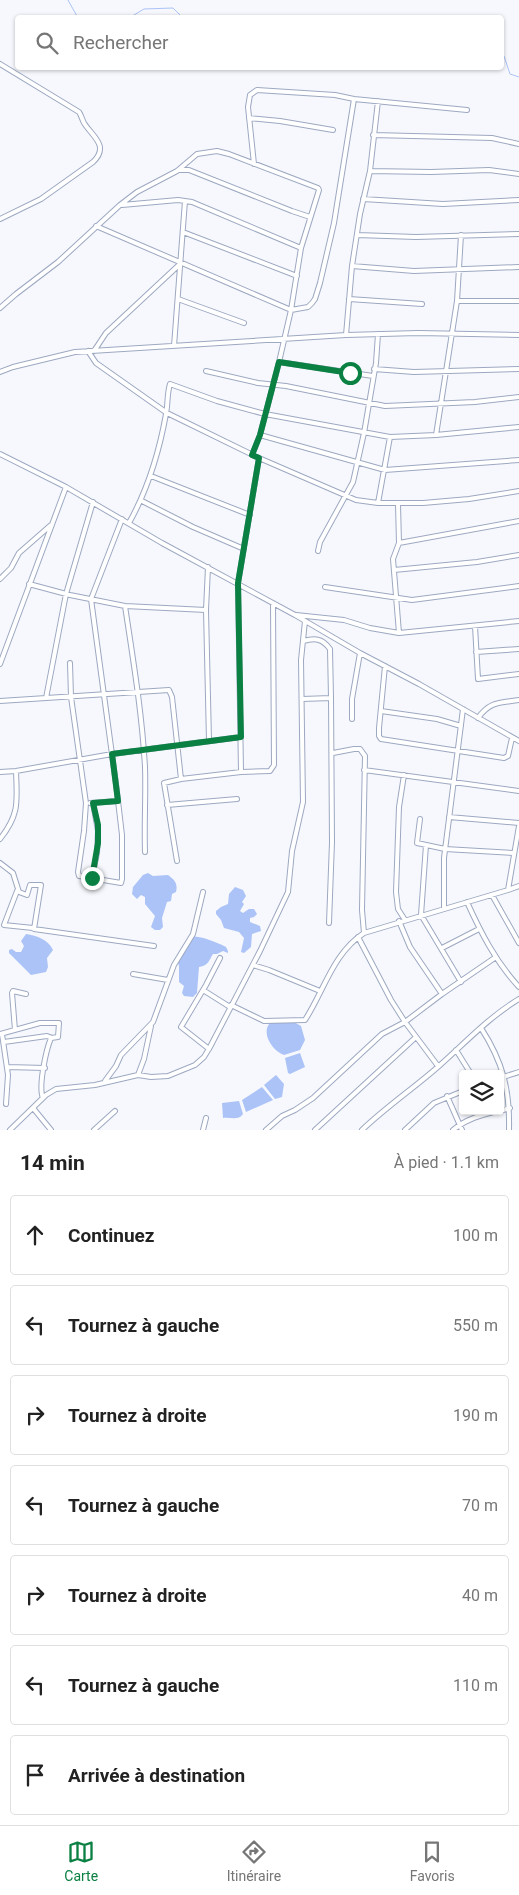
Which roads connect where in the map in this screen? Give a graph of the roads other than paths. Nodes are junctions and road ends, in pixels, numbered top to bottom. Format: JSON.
{"nodes":[{"id":1,"x":0,"y":64,"type":"edge"},
{"id":2,"x":354,"y":99,"type":"junction"},
{"id":3,"x":378,"y":101,"type":"junction"},
{"id":4,"x":467,"y":110,"type":"dead end"},
{"id":5,"x":250,"y":118,"type":"junction"},
{"id":6,"x":333,"y":130,"type":"dead end"},
{"id":7,"x":373,"y":136,"type":"junction"},
{"id":8,"x":519,"y":144,"type":"edge"},
{"id":9,"x":254,"y":164,"type":"junction"},
{"id":10,"x":178,"y":171,"type":"junction"},
{"id":11,"x":370,"y":171,"type":"junction"},
{"id":12,"x":519,"y":174,"type":"edge"},
{"id":13,"x":363,"y":199,"type":"junction"},
{"id":14,"x":519,"y":200,"type":"edge"},
{"id":15,"x":185,"y":201,"type":"junction"},
{"id":16,"x":120,"y":205,"type":"junction"},
{"id":17,"x":310,"y":217,"type":"junction"},
{"id":18,"x":0,"y":219,"type":"edge"},
{"id":19,"x":96,"y":226,"type":"junction"},
{"id":20,"x":183,"y":232,"type":"junction"},
{"id":21,"x":519,"y":234,"type":"edge"},
{"id":22,"x":357,"y":235,"type":"junction"},
{"id":23,"x":461,"y":235,"type":"junction"},
{"id":24,"x":301,"y":248,"type":"junction"},
{"id":25,"x":180,"y":264,"type":"junction"},
{"id":26,"x":352,"y":266,"type":"junction"},
{"id":27,"x":519,"y":267,"type":"edge"},
{"id":28,"x":460,"y":268,"type":"junction"},
{"id":29,"x":297,"y":276,"type":"junction"},
{"id":30,"x":178,"y":298,"type":"junction"},
{"id":31,"x":349,"y":300,"type":"junction"},
{"id":32,"x":457,"y":301,"type":"junction"},
{"id":33,"x":519,"y":301,"type":"edge"},
{"id":34,"x":422,"y":304,"type":"dead end"},
{"id":35,"x":0,"y":308,"type":"edge"},
{"id":36,"x":291,"y":310,"type":"junction"},
{"id":37,"x":244,"y":323,"type":"dead end"},
{"id":38,"x":452,"y":333,"type":"junction"},
{"id":39,"x":378,"y":334,"type":"junction"},
{"id":40,"x":346,"y":335,"type":"junction"},
{"id":41,"x":519,"y":335,"type":"edge"},
{"id":42,"x":285,"y":340,"type":"junction"},
{"id":43,"x":174,"y":346,"type":"junction"},
{"id":44,"x":94,"y":351,"type":"junction"},
{"id":45,"x":88,"y":352,"type":"junction"},
{"id":46,"x":279,"y":362,"type":"junction"},
{"id":47,"x":374,"y":369,"type":"junction"},
{"id":48,"x":519,"y":369,"type":"edge"},
{"id":49,"x":206,"y":371,"type":"dead end"},
{"id":50,"x":446,"y":371,"type":"junction"},
{"id":51,"x":0,"y":372,"type":"edge"},
{"id":52,"x":373,"y":376,"type":"junction"},
{"id":53,"x":273,"y":384,"type":"junction"},
{"id":54,"x":519,"y":397,"type":"edge"},
{"id":55,"x":368,"y":402,"type":"junction"},
{"id":56,"x":442,"y":403,"type":"junction"},
{"id":57,"x":167,"y":413,"type":"junction"},
{"id":58,"x":265,"y":414,"type":"junction"},
{"id":59,"x":519,"y":427,"type":"edge"},
{"id":60,"x":364,"y":433,"type":"junction"},
{"id":61,"x":260,"y":435,"type":"junction"},
{"id":62,"x":436,"y":435,"type":"junction"},
{"id":63,"x":390,"y":437,"type":"junction"},
{"id":64,"x":0,"y":454,"type":"edge"},
{"id":65,"x":252,"y":455,"type":"junction"},
{"id":66,"x":259,"y":458,"type":"junction"},
{"id":67,"x":519,"y":460,"type":"edge"},
{"id":68,"x":357,"y":463,"type":"junction"},
{"id":69,"x":385,"y":470,"type":"junction"},
{"id":70,"x":151,"y":476,"type":"junction"},
{"id":71,"x":66,"y":487,"type":"junction"},
{"id":72,"x":519,"y":492,"type":"edge"},
{"id":73,"x":346,"y":496,"type":"junction"},
{"id":74,"x":142,"y":500,"type":"junction"},
{"id":75,"x":93,"y":502,"type":"junction"},
{"id":76,"x":378,"y":503,"type":"junction"},
{"id":77,"x":398,"y":504,"type":"junction"},
{"id":78,"x":250,"y":515,"type":"junction"},
{"id":79,"x":122,"y":519,"type":"junction"},
{"id":80,"x":519,"y":521,"type":"edge"},
{"id":81,"x":130,"y":523,"type":"junction"},
{"id":82,"x":52,"y":524,"type":"junction"},
{"id":83,"x":399,"y":543,"type":"junction"},
{"id":84,"x":244,"y":549,"type":"junction"},
{"id":85,"x":318,"y":551,"type":"dead end"},
{"id":86,"x":519,"y":555,"type":"edge"},
{"id":87,"x":208,"y":567,"type":"junction"},
{"id":88,"x":394,"y":570,"type":"junction"},
{"id":89,"x":0,"y":579,"type":"edge"},
{"id":90,"x":238,"y":583,"type":"junction"},
{"id":91,"x":29,"y":584,"type":"junction"},
{"id":92,"x":519,"y":586,"type":"edge"},
{"id":93,"x":324,"y":587,"type":"dead end"},
{"id":94,"x":66,"y":594,"type":"junction"},
{"id":95,"x":396,"y":598,"type":"junction"},
{"id":96,"x":91,"y":599,"type":"junction"},
{"id":97,"x":273,"y":603,"type":"junction"},
{"id":98,"x":125,"y":606,"type":"junction"},
{"id":99,"x":206,"y":610,"type":"junction"},
{"id":100,"x":295,"y":615,"type":"junction"},
{"id":101,"x":305,"y":621,"type":"junction"},
{"id":102,"x":519,"y":621,"type":"edge"},
{"id":103,"x":475,"y":626,"type":"junction"},
{"id":104,"x":399,"y":633,"type":"junction"},
{"id":105,"x":303,"y":640,"type":"junction"},
{"id":106,"x":519,"y":649,"type":"edge"},
{"id":107,"x":476,"y":652,"type":"junction"},
{"id":108,"x":360,"y":653,"type":"junction"},
{"id":109,"x":70,"y":663,"type":"dead end"},
{"id":110,"x":0,"y":664,"type":"edge"},
{"id":111,"x":385,"y":666,"type":"junction"},
{"id":112,"x":519,"y":674,"type":"edge"},
{"id":113,"x":138,"y":693,"type":"junction"},
{"id":114,"x":104,"y":694,"type":"junction"},
{"id":115,"x":71,"y":697,"type":"junction"},
{"id":116,"x":46,"y":698,"type":"junction"},
{"id":117,"x":331,"y":698,"type":"junction"},
{"id":118,"x":302,"y":699,"type":"junction"},
{"id":119,"x":519,"y":700,"type":"edge"},
{"id":120,"x":0,"y":701,"type":"edge"},
{"id":121,"x":463,"y":709,"type":"junction"},
{"id":122,"x":381,"y":711,"type":"junction"},
{"id":123,"x":478,"y":718,"type":"junction"},
{"id":124,"x":352,"y":719,"type":"dead end"},
{"id":125,"x":461,"y":726,"type":"junction"},
{"id":126,"x":241,"y":737,"type":"junction"},
{"id":127,"x":512,"y":738,"type":"junction"},
{"id":128,"x":209,"y":741,"type":"junction"},
{"id":129,"x":519,"y":741,"type":"edge"},
{"id":130,"x":179,"y":746,"type":"junction"},
{"id":131,"x":143,"y":750,"type":"junction"},
{"id":132,"x":459,"y":752,"type":"junction"},
{"id":133,"x":333,"y":753,"type":"junction"},
{"id":134,"x":112,"y":754,"type":"junction"},
{"id":135,"x":80,"y":759,"type":"junction"},
{"id":136,"x":364,"y":770,"type":"junction"},
{"id":137,"x":16,"y":771,"type":"junction"},
{"id":138,"x":0,"y":772,"type":"edge"},
{"id":139,"x":241,"y":772,"type":"junction"},
{"id":140,"x":404,"y":775,"type":"junction"},
{"id":141,"x":181,"y":779,"type":"junction"},
{"id":142,"x":454,"y":784,"type":"junction"},
{"id":143,"x":519,"y":791,"type":"edge"},
{"id":144,"x":237,"y":799,"type":"dead end"},
{"id":145,"x":118,"y":801,"type":"junction"},
{"id":146,"x":86,"y":803,"type":"junction"},
{"id":147,"x":93,"y":803,"type":"junction"},
{"id":148,"x":167,"y":805,"type":"junction"},
{"id":149,"x":449,"y":817,"type":"junction"},
{"id":150,"x":420,"y":819,"type":"dead end"},
{"id":151,"x":519,"y":824,"type":"edge"},
{"id":152,"x":0,"y":839,"type":"edge"},
{"id":153,"x":426,"y":844,"type":"junction"},
{"id":154,"x":445,"y":849,"type":"junction"},
{"id":155,"x":145,"y":852,"type":"dead end"},
{"id":156,"x":514,"y":853,"type":"junction"},
{"id":157,"x":177,"y":861,"type":"dead end"},
{"id":158,"x":0,"y":863,"type":"edge"},
{"id":159,"x":92,"y":878,"type":"junction"},
{"id":160,"x":519,"y":886,"type":"edge"},
{"id":161,"x":508,"y":890,"type":"junction"},
{"id":162,"x":17,"y":891,"type":"junction"},
{"id":163,"x":203,"y":892,"type":"dead end"},
{"id":164,"x":492,"y":895,"type":"junction"},
{"id":165,"x":467,"y":902,"type":"junction"},
{"id":166,"x":444,"y":908,"type":"junction"},
{"id":167,"x":421,"y":914,"type":"junction"},
{"id":168,"x":404,"y":920,"type":"junction"},
{"id":169,"x":399,"y":921,"type":"junction"},
{"id":170,"x":329,"y":923,"type":"dead end"},
{"id":171,"x":33,"y":928,"type":"junction"},
{"id":172,"x":479,"y":929,"type":"junction"},
{"id":173,"x":364,"y":933,"type":"junction"},
{"id":174,"x":358,"y":937,"type":"junction"},
{"id":175,"x":519,"y":944,"type":"edge"},
{"id":176,"x":154,"y":946,"type":"dead end"},
{"id":177,"x":442,"y":948,"type":"junction"},
{"id":178,"x":496,"y":957,"type":"junction"},
{"id":179,"x":220,"y":958,"type":"dead end"},
{"id":180,"x":253,"y":965,"type":"junction"},
{"id":181,"x":133,"y":974,"type":"dead end"},
{"id":182,"x":168,"y":980,"type":"junction"},
{"id":183,"x":461,"y":982,"type":"junction"},
{"id":184,"x":519,"y":987,"type":"edge"},
{"id":185,"x":203,"y":990,"type":"junction"},
{"id":186,"x":320,"y":992,"type":"junction"},
{"id":187,"x":26,"y":994,"type":"dead end"},
{"id":188,"x":442,"y":994,"type":"junction"},
{"id":189,"x":519,"y":999,"type":"edge"},
{"id":190,"x":231,"y":1006,"type":"junction"},
{"id":191,"x":405,"y":1022,"type":"junction"},
{"id":192,"x":151,"y":1026,"type":"junction"},
{"id":193,"x":481,"y":1028,"type":"junction"},
{"id":194,"x":15,"y":1030,"type":"junction"},
{"id":195,"x":1,"y":1034,"type":"edge"},
{"id":196,"x":416,"y":1037,"type":"junction"},
{"id":197,"x":52,"y":1038,"type":"junction"},
{"id":198,"x":4,"y":1042,"type":"junction"},
{"id":199,"x":209,"y":1049,"type":"junction"},
{"id":200,"x":456,"y":1050,"type":"junction"},
{"id":201,"x":438,"y":1066,"type":"junction"},
{"id":202,"x":7,"y":1067,"type":"junction"},
{"id":203,"x":44,"y":1068,"type":"junction"},
{"id":204,"x":469,"y":1070,"type":"edge"},
{"id":205,"x":500,"y":1070,"type":"edge"},
{"id":206,"x":519,"y":1072,"type":"edge"},
{"id":207,"x":138,"y":1075,"type":"junction"},
{"id":208,"x":504,"y":1076,"type":"edge"},
{"id":209,"x":105,"y":1081,"type":"junction"},
{"id":210,"x":504,"y":1085,"type":"edge"},
{"id":211,"x":459,"y":1092,"type":"edge"},
{"id":212,"x":447,"y":1096,"type":"junction"},
{"id":213,"x":43,"y":1098,"type":"junction"},
{"id":214,"x":6,"y":1104,"type":"dead end"},
{"id":215,"x":32,"y":1108,"type":"junction"},
{"id":216,"x":510,"y":1108,"type":"junction"},
{"id":217,"x":504,"y":1110,"type":"edge"},
{"id":218,"x":115,"y":1111,"type":"dead end"},
{"id":219,"x":483,"y":1115,"type":"edge"},
{"id":220,"x":206,"y":1118,"type":"dead end"},
{"id":221,"x":460,"y":1124,"type":"junction"},
{"id":222,"x":15,"y":1128,"type":"edge"},
{"id":223,"x":10,"y":1130,"type":"edge"},
{"id":224,"x":51,"y":1130,"type":"edge"},
{"id":225,"x":94,"y":1130,"type":"edge"},
{"id":226,"x":203,"y":1130,"type":"edge"},
{"id":227,"x":266,"y":1130,"type":"edge"},
{"id":228,"x":315,"y":1130,"type":"edge"},
{"id":229,"x":362,"y":1130,"type":"edge"},
{"id":230,"x":404,"y":1130,"type":"edge"},
{"id":231,"x":453,"y":1130,"type":"edge"},
{"id":232,"x":462,"y":1130,"type":"edge"},
{"id":233,"x":509,"y":1130,"type":"edge"}],
"edges":[{"from":1,"to":18,"type":"street"},
{"from":2,"to":3,"type":"street"},
{"from":2,"to":5,"type":"street"},
{"from":2,"to":36,"type":"street"},
{"from":3,"to":4,"type":"street"},
{"from":3,"to":7,"type":"street"},
{"from":5,"to":6,"type":"street"},
{"from":5,"to":9,"type":"street"},
{"from":7,"to":8,"type":"street"},
{"from":7,"to":11,"type":"street"},
{"from":9,"to":10,"type":"street"},
{"from":9,"to":17,"type":"street"},
{"from":10,"to":16,"type":"street"},
{"from":10,"to":17,"type":"street"},
{"from":11,"to":12,"type":"street"},
{"from":11,"to":13,"type":"street"},
{"from":13,"to":14,"type":"street"},
{"from":13,"to":22,"type":"street"},
{"from":15,"to":16,"type":"street"},
{"from":15,"to":20,"type":"street"},
{"from":15,"to":24,"type":"street"},
{"from":16,"to":19,"type":"street"},
{"from":17,"to":24,"type":"street"},
{"from":19,"to":25,"type":"street"},
{"from":19,"to":35,"type":"street"},
{"from":20,"to":25,"type":"street"},
{"from":20,"to":29,"type":"street"},
{"from":21,"to":23,"type":"street"},
{"from":22,"to":23,"type":"street"},
{"from":22,"to":26,"type":"street"},
{"from":23,"to":28,"type":"street"},
{"from":24,"to":29,"type":"street"},
{"from":25,"to":30,"type":"street"},
{"from":25,"to":36,"type":"street"},
{"from":25,"to":44,"type":"street"},
{"from":26,"to":28,"type":"street"},
{"from":26,"to":31,"type":"street"},
{"from":27,"to":28,"type":"street"},
{"from":28,"to":32,"type":"street"},
{"from":29,"to":36,"type":"street"},
{"from":30,"to":37,"type":"street"},
{"from":30,"to":43,"type":"street"},
{"from":31,"to":34,"type":"street"},
{"from":31,"to":40,"type":"street"},
{"from":32,"to":33,"type":"street"},
{"from":32,"to":38,"type":"street"},
{"from":36,"to":42,"type":"street"},
{"from":38,"to":39,"type":"street"},
{"from":38,"to":41,"type":"street"},
{"from":38,"to":50,"type":"street"},
{"from":39,"to":40,"type":"street"},
{"from":39,"to":47,"type":"street"},
{"from":40,"to":42,"type":"street"},
{"from":42,"to":43,"type":"street"},
{"from":42,"to":46,"type":"street"},
{"from":43,"to":44,"type":"street"},
{"from":44,"to":45,"type":"street"},
{"from":45,"to":51,"type":"street"},
{"from":45,"to":57,"type":"street"},
{"from":46,"to":52,"type":"street"},
{"from":46,"to":53,"type":"street"},
{"from":47,"to":50,"type":"street"},
{"from":47,"to":52,"type":"street"},
{"from":48,"to":50,"type":"street"},
{"from":49,"to":53,"type":"street"},
{"from":50,"to":56,"type":"street"},
{"from":52,"to":55,"type":"street"},
{"from":53,"to":55,"type":"street"},
{"from":53,"to":58,"type":"street"},
{"from":54,"to":56,"type":"street"},
{"from":55,"to":56,"type":"street"},
{"from":55,"to":60,"type":"street"},
{"from":56,"to":62,"type":"street"},
{"from":57,"to":58,"type":"street"},
{"from":57,"to":65,"type":"street"},
{"from":57,"to":70,"type":"street"},
{"from":58,"to":60,"type":"street"},
{"from":58,"to":61,"type":"street"},
{"from":59,"to":62,"type":"street"},
{"from":60,"to":63,"type":"street"},
{"from":60,"to":68,"type":"street"},
{"from":61,"to":65,"type":"street"},
{"from":61,"to":68,"type":"street"},
{"from":62,"to":63,"type":"street"},
{"from":63,"to":69,"type":"street"},
{"from":64,"to":71,"type":"street"},
{"from":65,"to":66,"type":"street"},
{"from":66,"to":73,"type":"street"},
{"from":66,"to":78,"type":"street"},
{"from":67,"to":69,"type":"street"},
{"from":68,"to":69,"type":"street"},
{"from":68,"to":73,"type":"street"},
{"from":69,"to":76,"type":"street"},
{"from":70,"to":74,"type":"street"},
{"from":70,"to":78,"type":"street"},
{"from":71,"to":75,"type":"street"},
{"from":71,"to":82,"type":"street"},
{"from":72,"to":77,"type":"street"},
{"from":73,"to":76,"type":"street"},
{"from":73,"to":85,"type":"street"},
{"from":74,"to":81,"type":"street"},
{"from":74,"to":84,"type":"street"},
{"from":75,"to":79,"type":"street"},
{"from":75,"to":94,"type":"street"},
{"from":76,"to":77,"type":"street"},
{"from":77,"to":83,"type":"street"},
{"from":78,"to":84,"type":"street"},
{"from":79,"to":81,"type":"street"},
{"from":79,"to":96,"type":"street"},
{"from":80,"to":83,"type":"street"},
{"from":81,"to":87,"type":"street"},
{"from":82,"to":89,"type":"street"},
{"from":82,"to":91,"type":"street"},
{"from":83,"to":88,"type":"street"},
{"from":84,"to":90,"type":"street"},
{"from":86,"to":88,"type":"street"},
{"from":87,"to":90,"type":"street"},
{"from":87,"to":99,"type":"street"},
{"from":88,"to":95,"type":"street"},
{"from":90,"to":97,"type":"street"},
{"from":90,"to":126,"type":"street"},
{"from":91,"to":94,"type":"street"},
{"from":91,"to":110,"type":"street"},
{"from":92,"to":95,"type":"street"},
{"from":93,"to":95,"type":"street"},
{"from":94,"to":96,"type":"street"},
{"from":94,"to":116,"type":"street"},
{"from":95,"to":104,"type":"street"},
{"from":96,"to":98,"type":"street"},
{"from":96,"to":114,"type":"street"},
{"from":97,"to":100,"type":"street"},
{"from":97,"to":139,"type":"street"},
{"from":98,"to":99,"type":"street"},
{"from":98,"to":113,"type":"street"},
{"from":99,"to":128,"type":"street"},
{"from":100,"to":101,"type":"street"},
{"from":100,"to":104,"type":"street"},
{"from":101,"to":105,"type":"street"},
{"from":101,"to":108,"type":"street"},
{"from":102,"to":103,"type":"street"},
{"from":103,"to":104,"type":"street"},
{"from":103,"to":107,"type":"street"},
{"from":105,"to":117,"type":"street"},
{"from":105,"to":118,"type":"street"},
{"from":106,"to":107,"type":"street"},
{"from":107,"to":112,"type":"street"},
{"from":108,"to":111,"type":"street"},
{"from":108,"to":124,"type":"street"},
{"from":109,"to":115,"type":"street"},
{"from":111,"to":121,"type":"street"},
{"from":111,"to":122,"type":"street"},
{"from":113,"to":114,"type":"street"},
{"from":113,"to":130,"type":"street"},
{"from":113,"to":131,"type":"street"},
{"from":114,"to":115,"type":"street"},
{"from":114,"to":134,"type":"street"},
{"from":115,"to":116,"type":"street"},
{"from":115,"to":135,"type":"street"},
{"from":116,"to":120,"type":"street"},
{"from":117,"to":118,"type":"street"},
{"from":117,"to":133,"type":"street"},
{"from":118,"to":180,"type":"street"},
{"from":119,"to":123,"type":"street"},
{"from":121,"to":123,"type":"street"},
{"from":121,"to":125,"type":"street"},
{"from":122,"to":125,"type":"street"},
{"from":122,"to":132,"type":"street"},
{"from":123,"to":127,"type":"street"},
{"from":125,"to":132,"type":"street"},
{"from":126,"to":128,"type":"street"},
{"from":126,"to":139,"type":"street"},
{"from":127,"to":129,"type":"street"},
{"from":127,"to":132,"type":"street"},
{"from":128,"to":130,"type":"street"},
{"from":130,"to":131,"type":"street"},
{"from":130,"to":141,"type":"street"},
{"from":131,"to":134,"type":"street"},
{"from":131,"to":155,"type":"street"},
{"from":132,"to":142,"type":"street"},
{"from":133,"to":136,"type":"street"},
{"from":133,"to":170,"type":"street"},
{"from":134,"to":135,"type":"street"},
{"from":134,"to":145,"type":"street"},
{"from":135,"to":137,"type":"street"},
{"from":135,"to":146,"type":"street"},
{"from":136,"to":140,"type":"street"},
{"from":136,"to":173,"type":"street"},
{"from":137,"to":138,"type":"street"},
{"from":137,"to":152,"type":"street"},
{"from":139,"to":141,"type":"street"},
{"from":140,"to":142,"type":"street"},
{"from":140,"to":168,"type":"street"},
{"from":141,"to":148,"type":"street"},
{"from":142,"to":143,"type":"street"},
{"from":142,"to":149,"type":"street"},
{"from":144,"to":148,"type":"street"},
{"from":145,"to":147,"type":"street"},
{"from":145,"to":159,"type":"street"},
{"from":146,"to":147,"type":"street"},
{"from":146,"to":159,"type":"street"},
{"from":147,"to":159,"type":"street"},
{"from":148,"to":157,"type":"street"},
{"from":149,"to":151,"type":"street"},
{"from":149,"to":154,"type":"street"},
{"from":150,"to":153,"type":"street"},
{"from":151,"to":156,"type":"street"},
{"from":153,"to":154,"type":"street"},
{"from":153,"to":167,"type":"street"},
{"from":154,"to":156,"type":"street"},
{"from":154,"to":166,"type":"street"},
{"from":156,"to":161,"type":"street"},
{"from":158,"to":162,"type":"street"},
{"from":160,"to":161,"type":"street"},
{"from":161,"to":164,"type":"street"},
{"from":162,"to":171,"type":"street"},
{"from":162,"to":171,"type":"street"},
{"from":163,"to":182,"type":"street"},
{"from":164,"to":165,"type":"street"},
{"from":164,"to":175,"type":"street"},
{"from":165,"to":166,"type":"street"},
{"from":165,"to":172,"type":"street"},
{"from":166,"to":167,"type":"street"},
{"from":167,"to":168,"type":"street"},
{"from":167,"to":177,"type":"street"},
{"from":168,"to":169,"type":"street"},
{"from":169,"to":173,"type":"street"},
{"from":169,"to":188,"type":"street"},
{"from":171,"to":176,"type":"street"},
{"from":172,"to":177,"type":"street"},
{"from":172,"to":178,"type":"street"},
{"from":173,"to":174,"type":"street"},
{"from":174,"to":186,"type":"street"},
{"from":174,"to":191,"type":"street"},
{"from":177,"to":183,"type":"street"},
{"from":178,"to":183,"type":"street"},
{"from":178,"to":184,"type":"street"},
{"from":179,"to":185,"type":"street"},
{"from":180,"to":186,"type":"street"},
{"from":180,"to":190,"type":"street"},
{"from":181,"to":182,"type":"street"},
{"from":182,"to":192,"type":"street"},
{"from":183,"to":188,"type":"street"},
{"from":185,"to":190,"type":"street"},
{"from":185,"to":199,"type":"street"},
{"from":186,"to":190,"type":"street"},
{"from":187,"to":194,"type":"street"},
{"from":188,"to":191,"type":"street"},
{"from":189,"to":193,"type":"street"},
{"from":190,"to":199,"type":"street"},
{"from":191,"to":196,"type":"street"},
{"from":191,"to":227,"type":"street"},
{"from":192,"to":207,"type":"street"},
{"from":192,"to":209,"type":"street"},
{"from":193,"to":200,"type":"street"},
{"from":193,"to":205,"type":"street"},
{"from":194,"to":195,"type":"street"},
{"from":194,"to":197,"type":"street"},
{"from":195,"to":198,"type":"street"},
{"from":196,"to":201,"type":"street"},
{"from":196,"to":228,"type":"street"},
{"from":197,"to":198,"type":"street"},
{"from":197,"to":203,"type":"street"},
{"from":198,"to":202,"type":"street"},
{"from":199,"to":207,"type":"street"},
{"from":200,"to":201,"type":"street"},
{"from":200,"to":204,"type":"street"},
{"from":201,"to":229,"type":"street"},
{"from":202,"to":203,"type":"street"},
{"from":202,"to":214,"type":"street"},
{"from":203,"to":213,"type":"street"},
{"from":206,"to":208,"type":"street"},
{"from":207,"to":209,"type":"street"},
{"from":209,"to":213,"type":"street"},
{"from":210,"to":216,"type":"street"},
{"from":211,"to":212,"type":"street"},
{"from":212,"to":221,"type":"street"},
{"from":212,"to":230,"type":"street"},
{"from":213,"to":215,"type":"street"},
{"from":215,"to":222,"type":"street"},
{"from":215,"to":224,"type":"street"},
{"from":216,"to":217,"type":"street"},
{"from":216,"to":233,"type":"street"},
{"from":218,"to":225,"type":"street"},
{"from":219,"to":221,"type":"street"},
{"from":220,"to":226,"type":"street"},
{"from":221,"to":231,"type":"street"},
{"from":221,"to":232,"type":"street"},
{"from":222,"to":223,"type":"street"}]}
